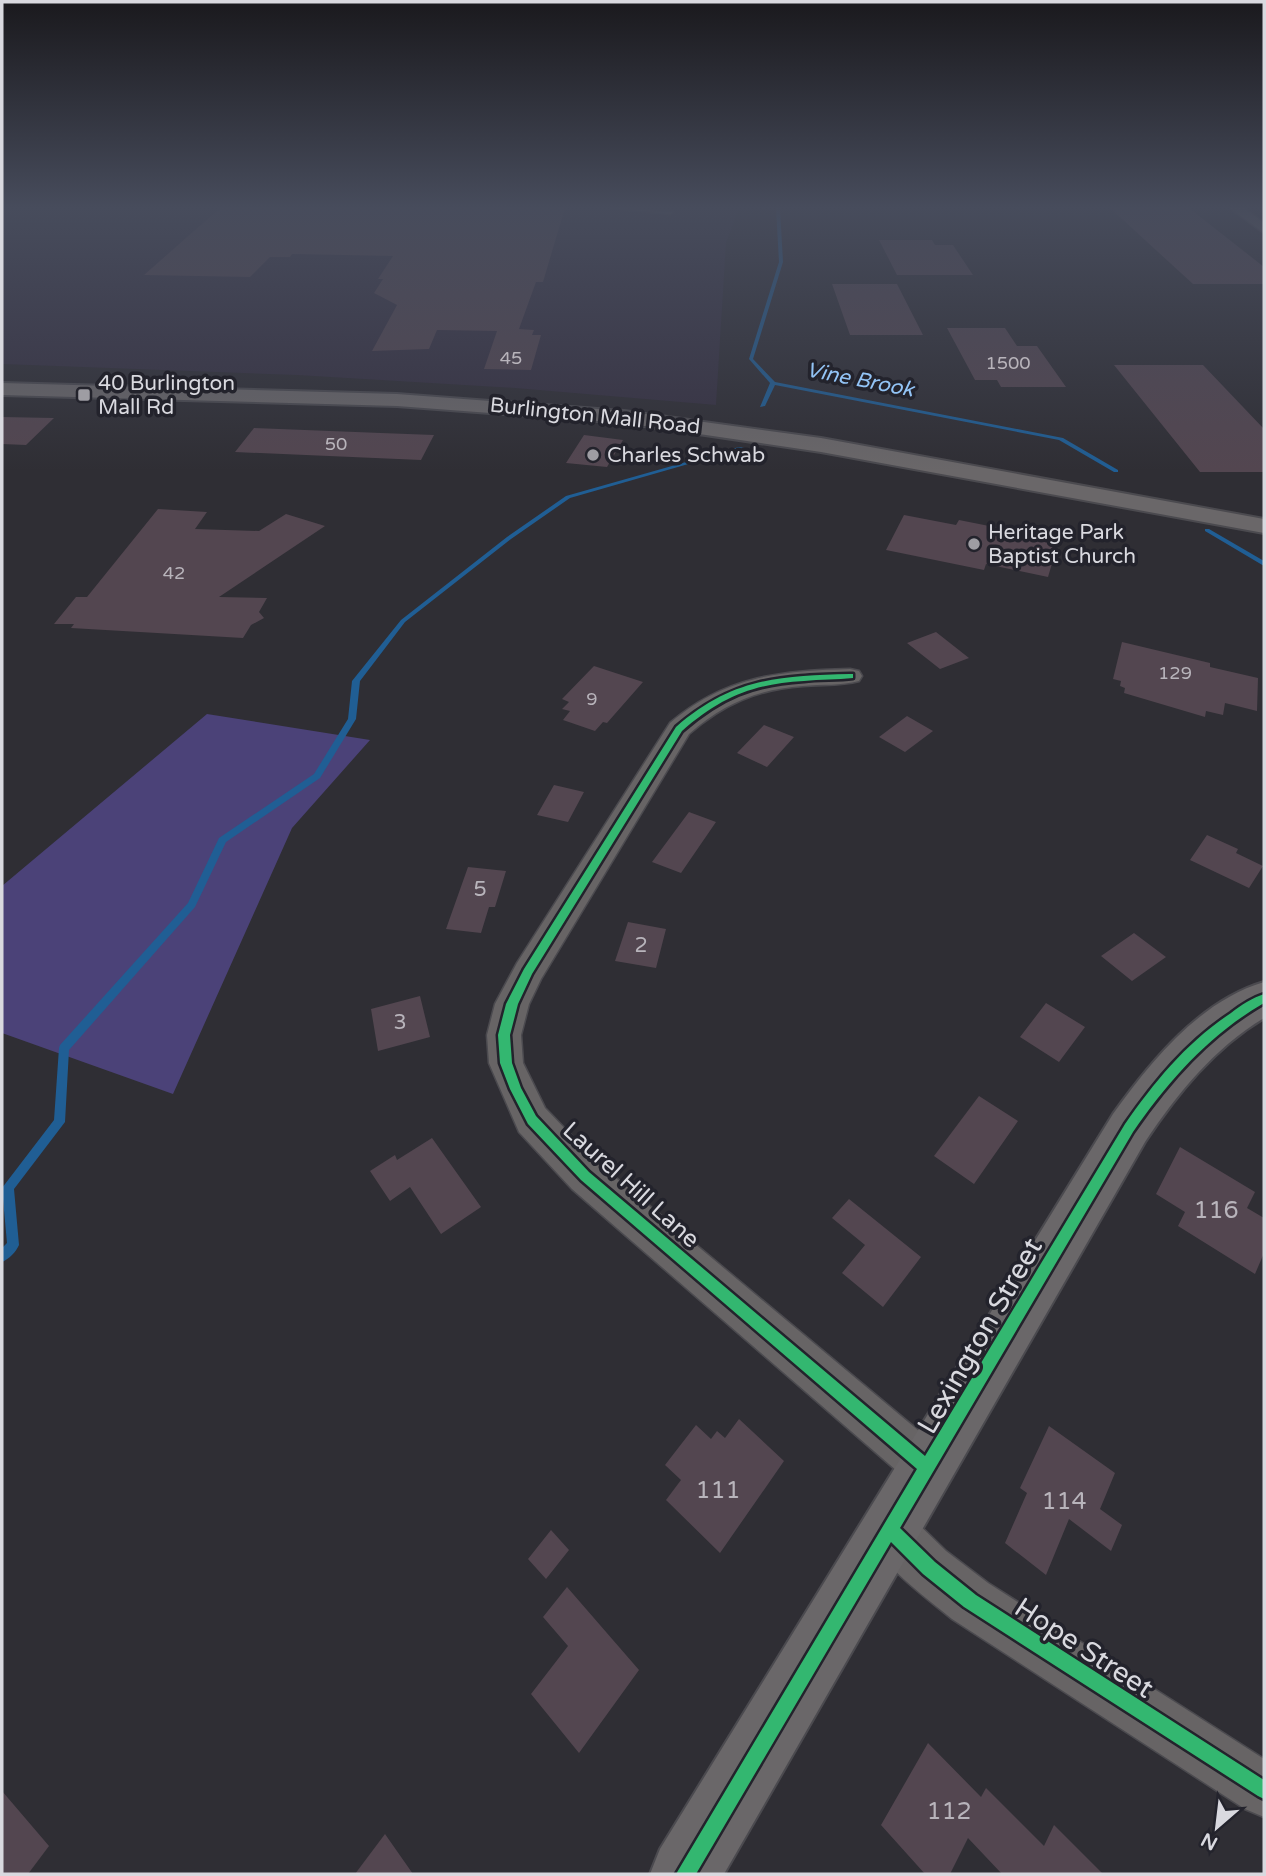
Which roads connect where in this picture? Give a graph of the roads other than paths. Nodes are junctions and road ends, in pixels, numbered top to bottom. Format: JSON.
{"nodes":[{"id":1,"x":2,"y":376,"type":"edge"},
{"id":2,"x":2,"y":389,"type":"edge"},
{"id":3,"x":1264,"y":508,"type":"edge"},
{"id":4,"x":1264,"y":526,"type":"edge"},
{"id":5,"x":850,"y":676,"type":"dead end"},
{"id":6,"x":1264,"y":998,"type":"edge"},
{"id":7,"x":928,"y":1468,"type":"junction"},
{"id":8,"x":890,"y":1530,"type":"junction"},
{"id":9,"x":1264,"y":1790,"type":"edge"},
{"id":10,"x":685,"y":1874,"type":"edge"}],
"edges":[{"from":1,"to":3,"type":"main road","name":"Burlington Mall Road"},
{"from":2,"to":4,"type":"main road","name":"Burlington Mall Road"},
{"from":5,"to":7,"type":"street","name":"Laurel Hill Lane"},
{"from":6,"to":7,"type":"main road","name":"Lexington Street"},
{"from":7,"to":8,"type":"main road","name":"Lexington Street"},
{"from":8,"to":9,"type":"street","name":"Hope Street"},
{"from":8,"to":10,"type":"main road","name":"Lexington Street"}]}
